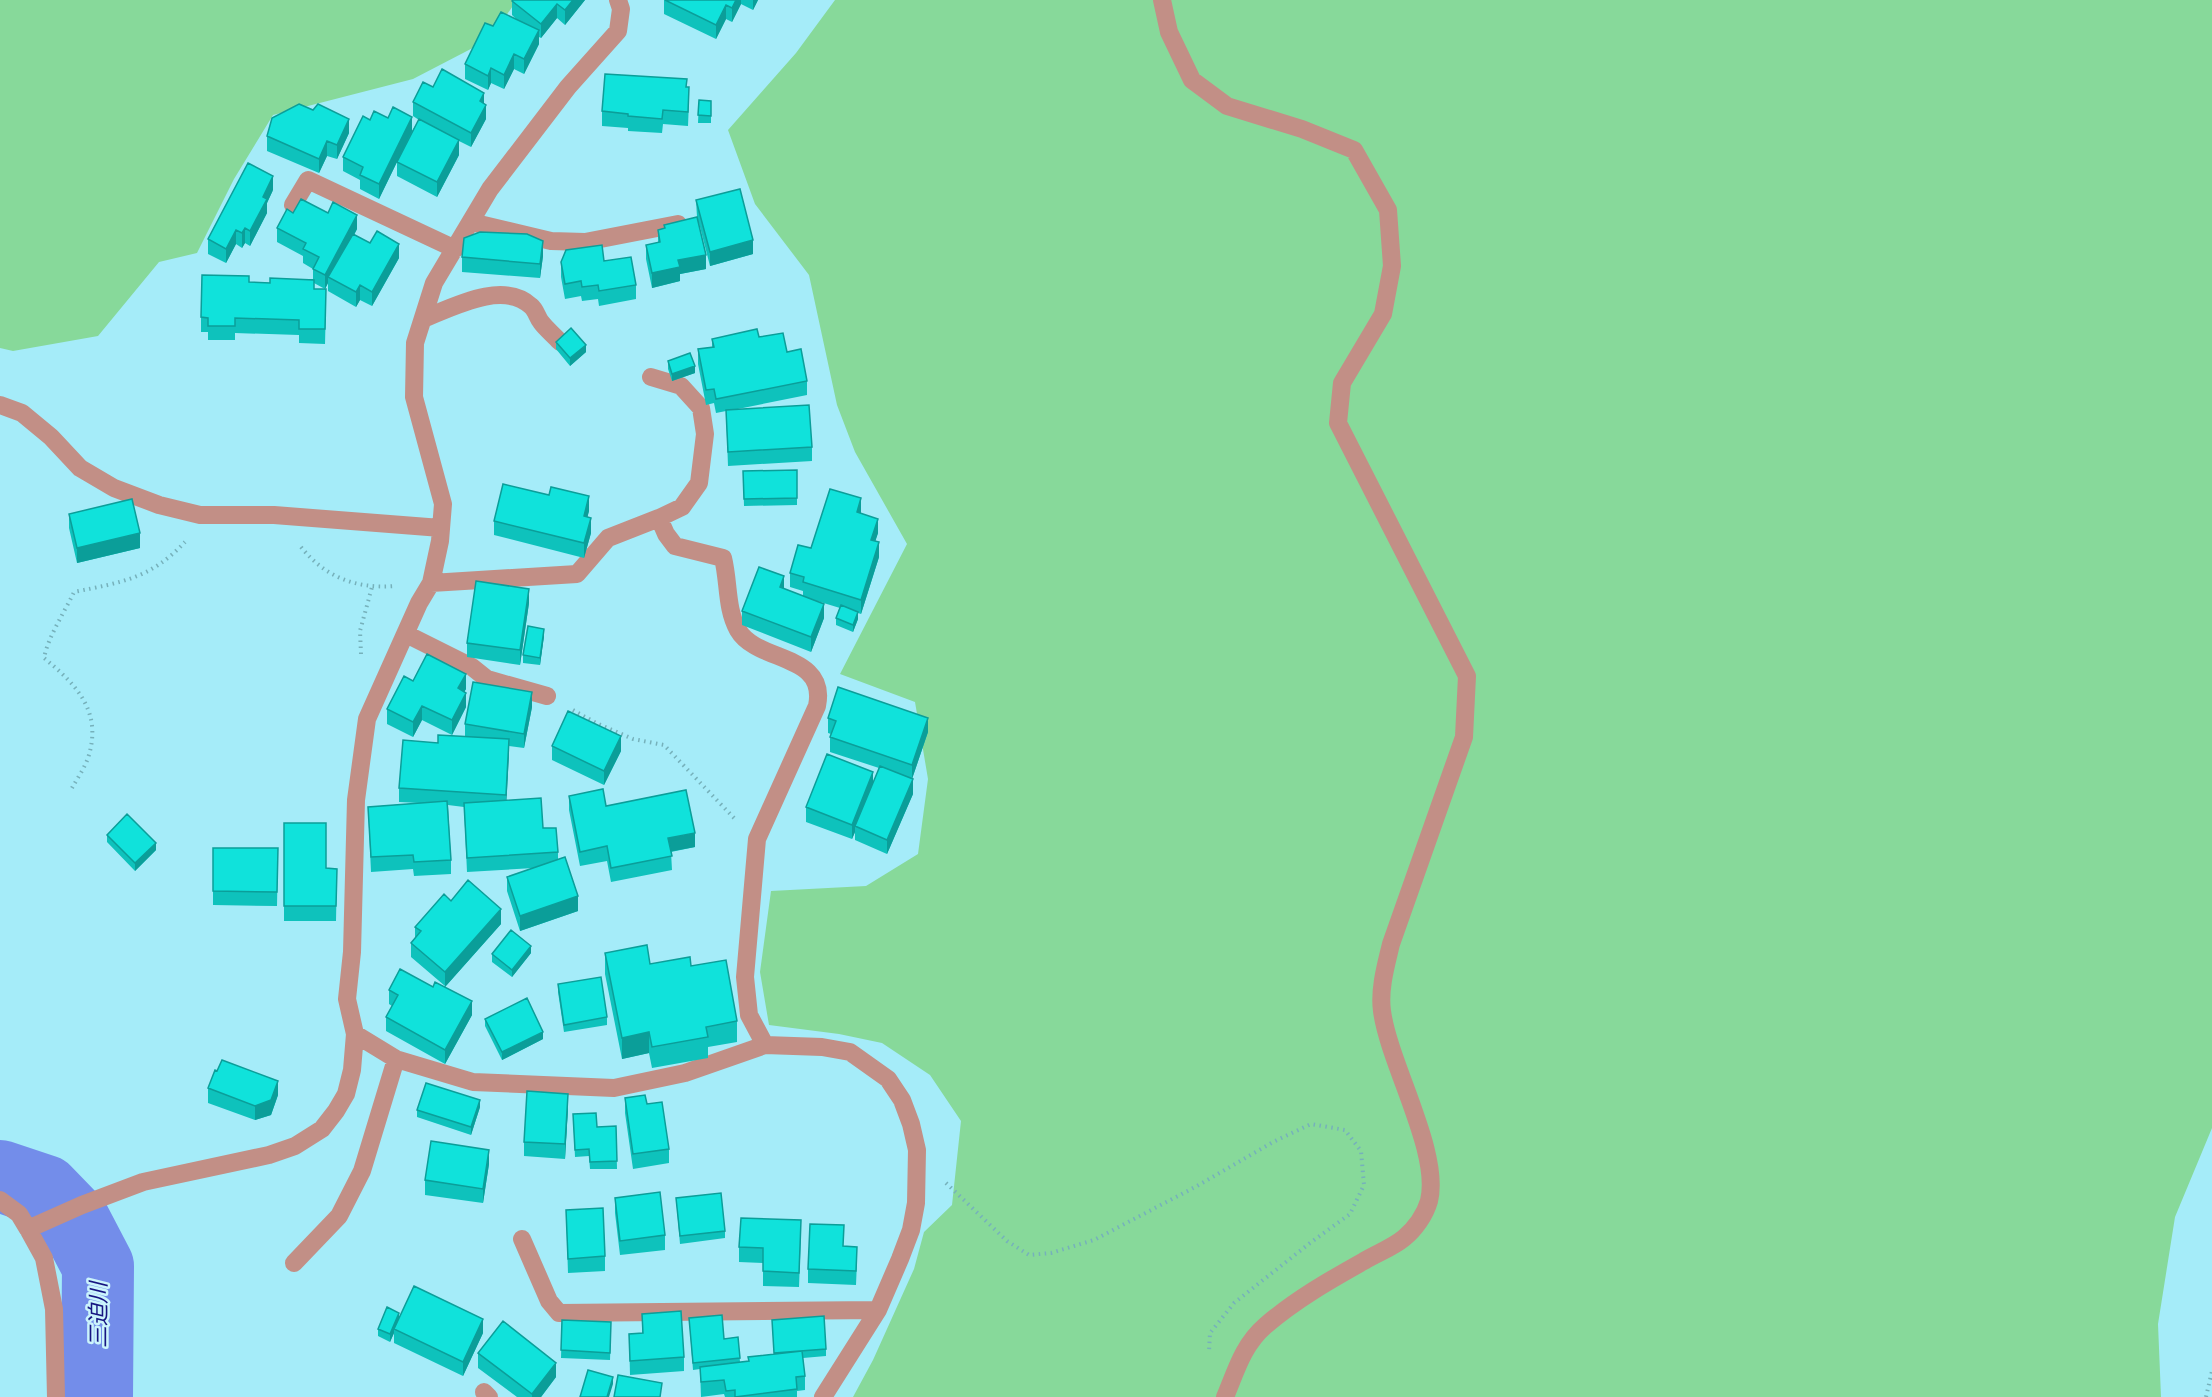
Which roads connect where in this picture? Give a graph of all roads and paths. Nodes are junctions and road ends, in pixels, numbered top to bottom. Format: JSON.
{"nodes":[{"id":1,"x":618,"y":0,"type":"edge"},
{"id":2,"x":1162,"y":0,"type":"edge"},
{"id":3,"x":293,"y":205,"type":"dead end"},
{"id":4,"x":471,"y":222,"type":"junction"},
{"id":5,"x":678,"y":224,"type":"edge"},
{"id":6,"x":455,"y":249,"type":"junction"},
{"id":7,"x":423,"y":319,"type":"junction"},
{"id":8,"x":560,"y":342,"type":"edge"},
{"id":9,"x":651,"y":377,"type":"dead end"},
{"id":10,"x":0,"y":405,"type":"edge"},
{"id":11,"x":274,"y":514,"type":"junction"},
{"id":12,"x":200,"y":515,"type":"junction"},
{"id":13,"x":659,"y":518,"type":"junction"},
{"id":14,"x":441,"y":528,"type":"junction"},
{"id":15,"x":431,"y":583,"type":"junction"},
{"id":16,"x":406,"y":634,"type":"junction"},
{"id":17,"x":547,"y":696,"type":"joint"},
{"id":18,"x":72,"y":788,"type":"dead end"},
{"id":19,"x":757,"y":839,"type":"junction"},
{"id":20,"x":355,"y":1034,"type":"junction"},
{"id":21,"x":765,"y":1045,"type":"junction"},
{"id":22,"x":396,"y":1059,"type":"junction"},
{"id":23,"x":917,"y":1176,"type":"junction"},
{"id":24,"x":0,"y":1200,"type":"edge"},
{"id":25,"x":35,"y":1226,"type":"junction"},
{"id":26,"x":522,"y":1239,"type":"dead end"},
{"id":27,"x":294,"y":1263,"type":"dead end"},
{"id":28,"x":878,"y":1310,"type":"junction"},
{"id":29,"x":2212,"y":1371,"type":"edge"},
{"id":30,"x":1226,"y":1395,"type":"edge"},
{"id":31,"x":56,"y":1397,"type":"edge"},
{"id":32,"x":823,"y":1397,"type":"edge"},
{"id":33,"x":2206,"y":1397,"type":"edge"}],
"edges":[{"from":1,"to":4,"type":"street"},
{"from":2,"to":30,"type":"street"},
{"from":3,"to":6,"type":"street"},
{"from":4,"to":5,"type":"street"},
{"from":4,"to":6,"type":"street"},
{"from":6,"to":7,"type":"street"},
{"from":7,"to":8,"type":"street"},
{"from":7,"to":14,"type":"street"},
{"from":9,"to":13,"type":"street"},
{"from":10,"to":12,"type":"street"},
{"from":11,"to":12,"type":"street"},
{"from":11,"to":14,"type":"street"},
{"from":11,"to":15,"type":"path"},
{"from":12,"to":18,"type":"path"},
{"from":13,"to":15,"type":"street"},
{"from":13,"to":19,"type":"street"},
{"from":14,"to":15,"type":"street"},
{"from":15,"to":16,"type":"street"},
{"from":16,"to":17,"type":"street"},
{"from":16,"to":20,"type":"street"},
{"from":17,"to":19,"type":"path"},
{"from":19,"to":21,"type":"street"},
{"from":20,"to":22,"type":"street"},
{"from":20,"to":25,"type":"street"},
{"from":21,"to":22,"type":"street"},
{"from":21,"to":23,"type":"street"},
{"from":22,"to":27,"type":"street"},
{"from":23,"to":28,"type":"street"},
{"from":23,"to":30,"type":"path"},
{"from":24,"to":25,"type":"street"},
{"from":25,"to":31,"type":"street"},
{"from":26,"to":28,"type":"street"},
{"from":28,"to":32,"type":"street"},
{"from":29,"to":33,"type":"path"}]}
